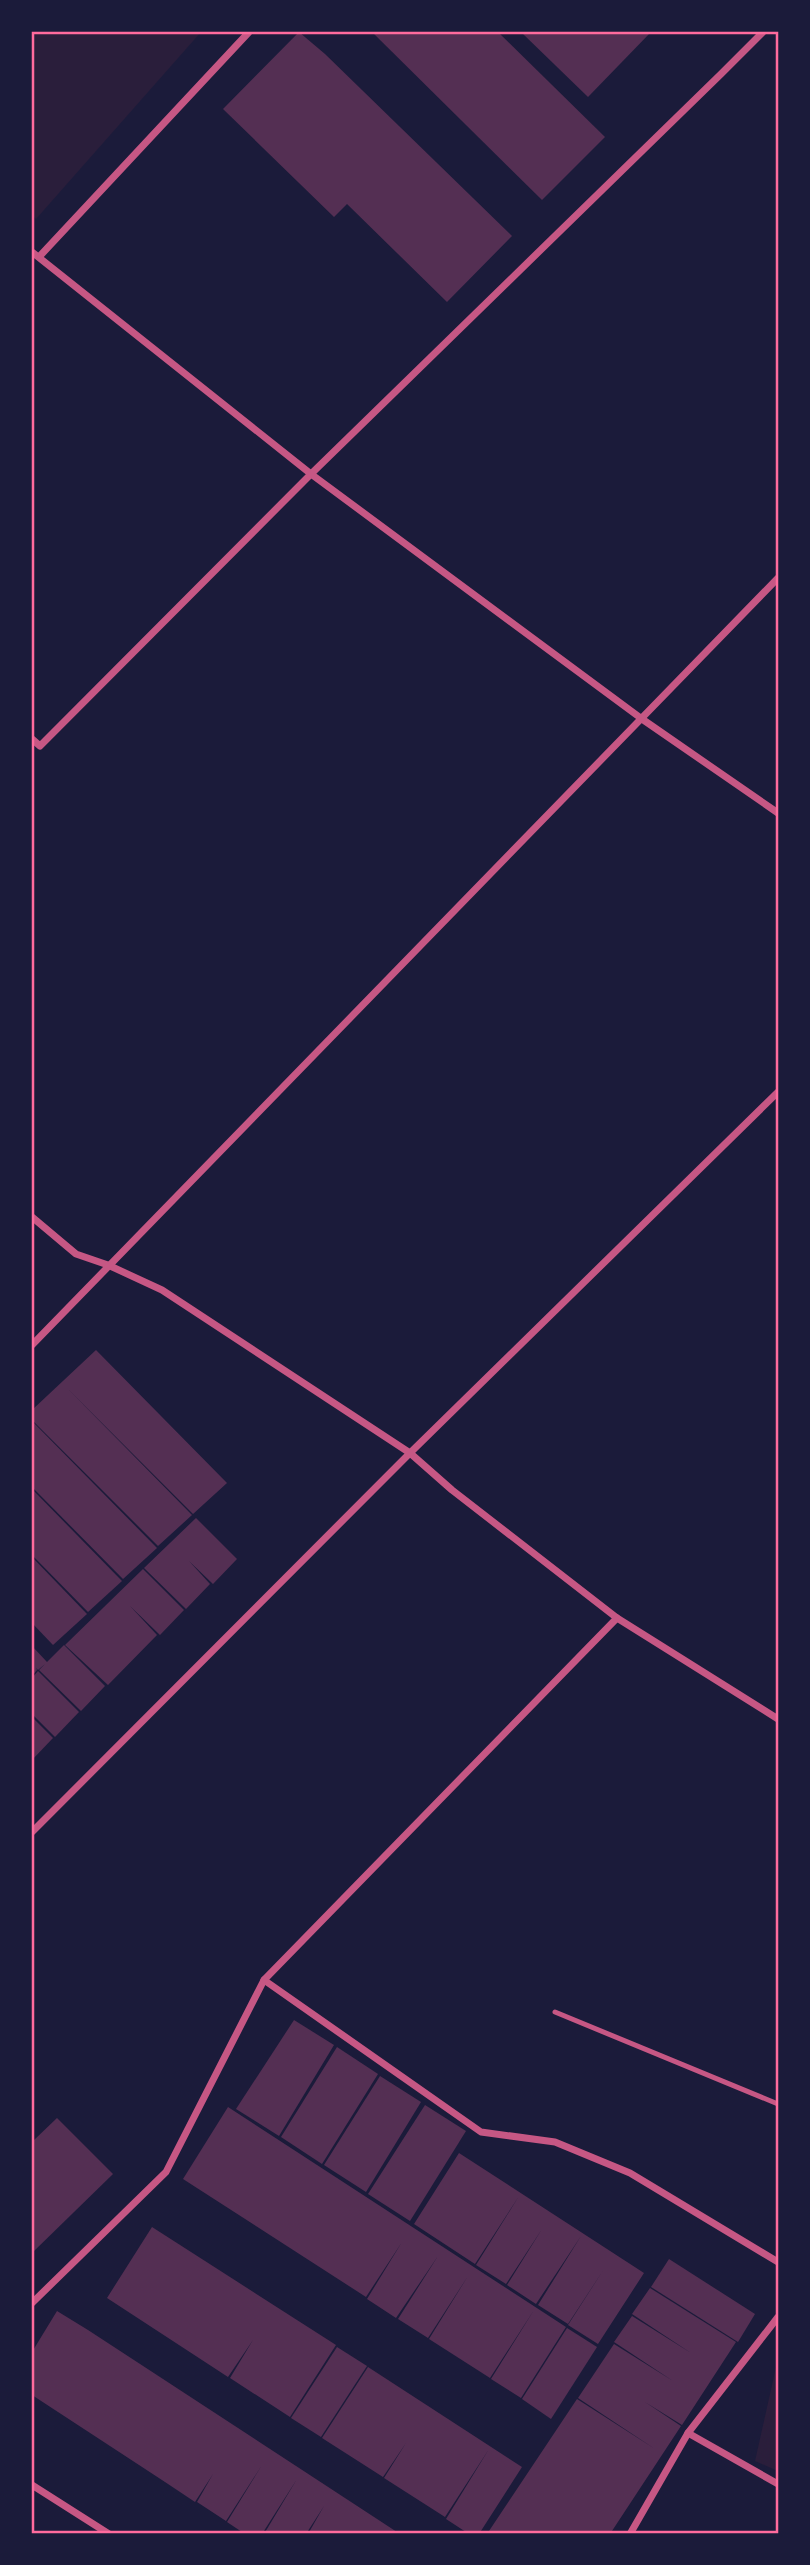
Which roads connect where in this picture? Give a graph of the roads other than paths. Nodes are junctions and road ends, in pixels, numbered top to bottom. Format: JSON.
{"nodes":[{"id":1,"x":249,"y":32,"type":"edge"},
{"id":2,"x":762,"y":32,"type":"edge"},
{"id":3,"x":32,"y":252,"type":"edge"},
{"id":4,"x":39,"y":257,"type":"junction"},
{"id":5,"x":310,"y":474,"type":"junction"},
{"id":6,"x":779,"y":578,"type":"edge"},
{"id":7,"x":642,"y":719,"type":"junction"},
{"id":8,"x":32,"y":739,"type":"edge"},
{"id":9,"x":779,"y":813,"type":"edge"},
{"id":10,"x":779,"y":1092,"type":"edge"},
{"id":11,"x":32,"y":1217,"type":"edge"},
{"id":12,"x":108,"y":1265,"type":"junction"},
{"id":13,"x":32,"y":1345,"type":"edge"},
{"id":14,"x":410,"y":1452,"type":"junction"},
{"id":15,"x":617,"y":1618,"type":"junction"},
{"id":16,"x":779,"y":1719,"type":"edge"},
{"id":17,"x":32,"y":1832,"type":"edge"},
{"id":18,"x":264,"y":1980,"type":"junction"},
{"id":19,"x":555,"y":2012,"type":"dead end"},
{"id":20,"x":779,"y":2104,"type":"edge"},
{"id":21,"x":779,"y":2262,"type":"edge"},
{"id":22,"x":32,"y":2303,"type":"edge"},
{"id":23,"x":779,"y":2317,"type":"edge"},
{"id":24,"x":688,"y":2433,"type":"junction"},
{"id":25,"x":779,"y":2484,"type":"edge"},
{"id":26,"x":32,"y":2485,"type":"edge"},
{"id":27,"x":109,"y":2533,"type":"edge"},
{"id":28,"x":630,"y":2533,"type":"edge"}],
"edges":[{"from":1,"to":4,"type":"street"},
{"from":2,"to":5,"type":"street"},
{"from":3,"to":4,"type":"street"},
{"from":4,"to":5,"type":"street"},
{"from":5,"to":7,"type":"street"},
{"from":5,"to":8,"type":"street"},
{"from":6,"to":7,"type":"street"},
{"from":7,"to":9,"type":"street"},
{"from":7,"to":12,"type":"street"},
{"from":10,"to":14,"type":"street"},
{"from":11,"to":12,"type":"street"},
{"from":12,"to":13,"type":"street"},
{"from":12,"to":14,"type":"street"},
{"from":14,"to":15,"type":"street"},
{"from":14,"to":17,"type":"street"},
{"from":15,"to":16,"type":"street"},
{"from":15,"to":18,"type":"street"},
{"from":18,"to":21,"type":"street"},
{"from":18,"to":22,"type":"street"},
{"from":19,"to":20,"type":"lane"},
{"from":23,"to":24,"type":"street"},
{"from":24,"to":25,"type":"street"},
{"from":24,"to":28,"type":"street"},
{"from":26,"to":27,"type":"street"}]}
